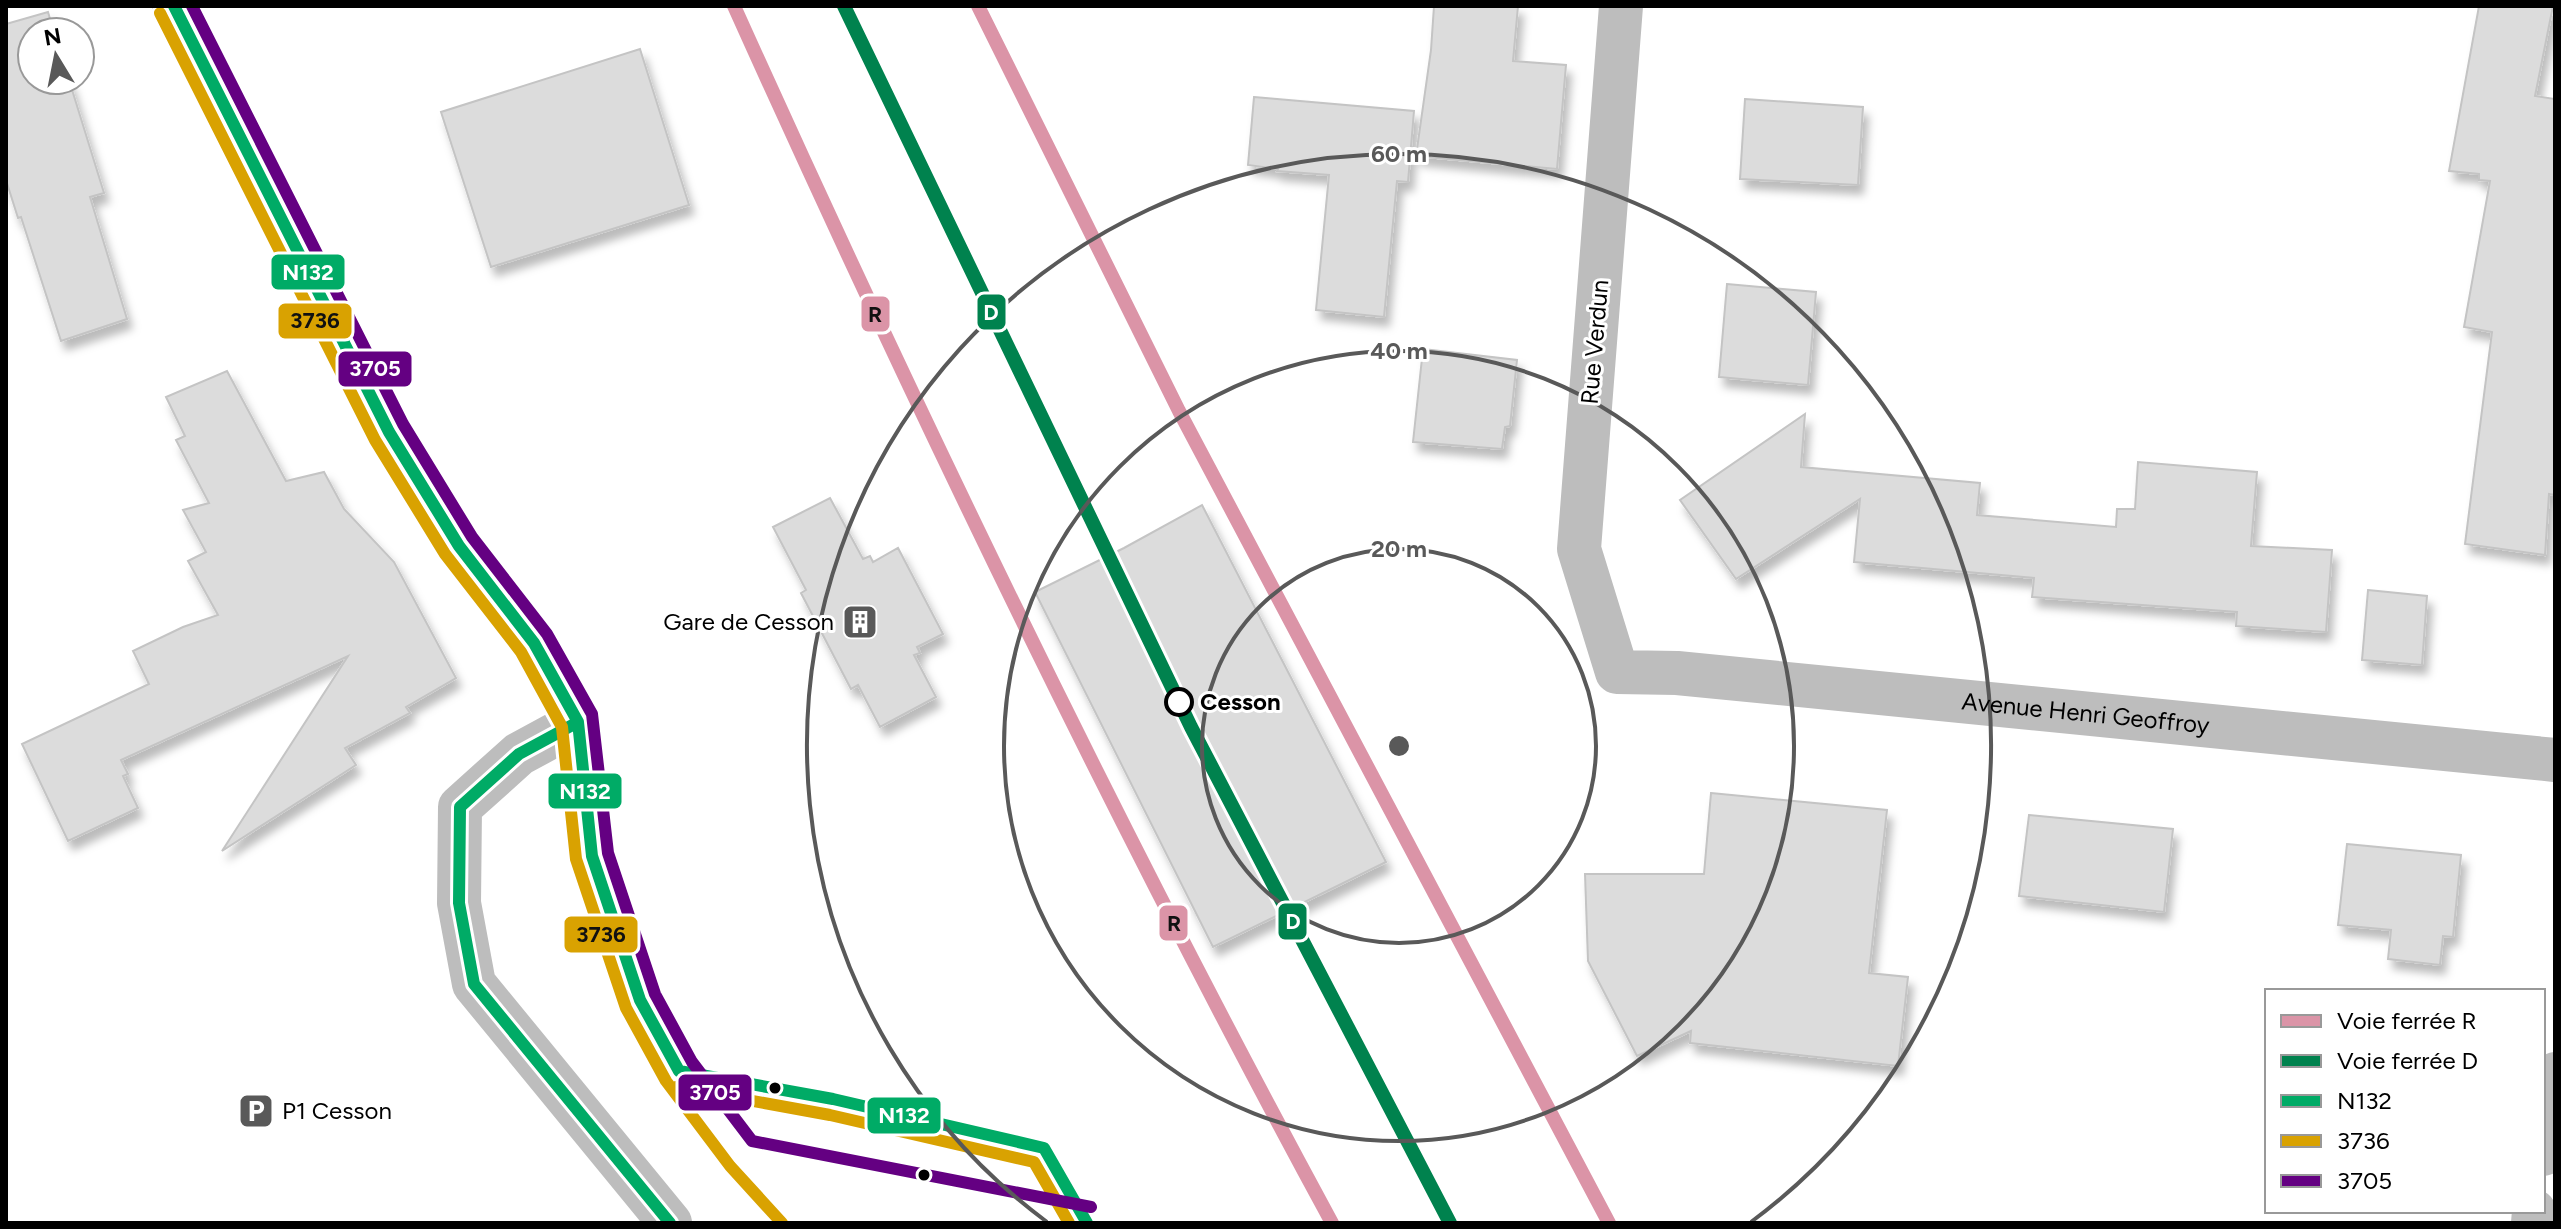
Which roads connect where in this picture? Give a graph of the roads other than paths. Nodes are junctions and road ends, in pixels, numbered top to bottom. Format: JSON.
{"nodes":[{"id":1,"x":174,"y":6,"type":"edge"},
{"id":2,"x":1621,"y":6,"type":"edge"},
{"id":3,"x":1617,"y":672,"type":"joint"},
{"id":4,"x":2555,"y":760,"type":"edge"},
{"id":5,"x":2555,"y":1074,"type":"edge"},
{"id":6,"x":2545,"y":1141,"type":"edge"},
{"id":7,"x":670,"y":1223,"type":"edge"}],
"edges":[{"from":1,"to":7,"type":"street"},
{"from":2,"to":3,"type":"street","name":"Rue Verdun"},
{"from":3,"to":4,"type":"street","name":"Avenue Henri Geoffroy"},
{"from":5,"to":6,"type":"street"}]}
